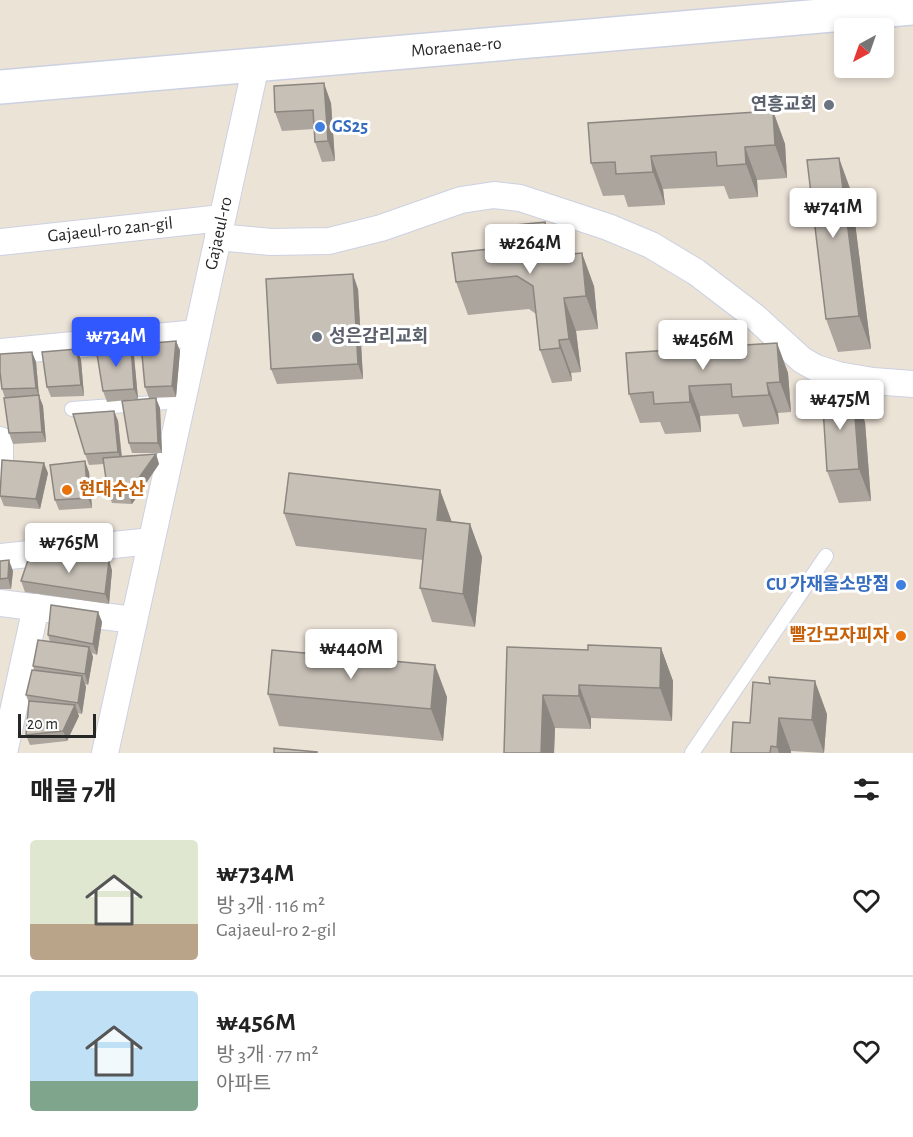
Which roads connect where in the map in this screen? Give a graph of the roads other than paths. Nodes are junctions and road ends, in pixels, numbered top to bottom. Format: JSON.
{"nodes":[{"id":1,"x":913,"y":8,"type":"edge"},
{"id":2,"x":256,"y":65,"type":"junction"},
{"id":3,"x":0,"y":87,"type":"edge"},
{"id":4,"x":220,"y":228,"type":"junction"},
{"id":5,"x":0,"y":242,"type":"edge"},
{"id":6,"x":197,"y":333,"type":"junction"},
{"id":7,"x":0,"y":352,"type":"edge"},
{"id":8,"x":913,"y":384,"type":"edge"},
{"id":9,"x":182,"y":401,"type":"junction"},
{"id":10,"x":72,"y":409,"type":"dead end"},
{"id":11,"x":0,"y":440,"type":"edge"},
{"id":12,"x":0,"y":473,"type":"edge"},
{"id":13,"x":151,"y":541,"type":"junction"},
{"id":14,"x":826,"y":556,"type":"dead end"},
{"id":15,"x":0,"y":557,"type":"edge"},
{"id":16,"x":0,"y":603,"type":"edge"},
{"id":17,"x":36,"y":607,"type":"junction"},
{"id":18,"x":134,"y":620,"type":"junction"},
{"id":19,"x":4,"y":753,"type":"edge"},
{"id":20,"x":105,"y":753,"type":"edge"},
{"id":21,"x":692,"y":753,"type":"edge"}],
"edges":[{"from":1,"to":2,"type":"main road","name":"Moraenae-ro"},
{"from":2,"to":3,"type":"main road","name":"Moraenae-ro"},
{"from":2,"to":4,"type":"street","name":"Gajaeul-ro"},
{"from":4,"to":5,"type":"street","name":"Gajaeul-ro 2an-gil"},
{"from":4,"to":6,"type":"street","name":"Gajaeul-ro"},
{"from":4,"to":8,"type":"street","name":"Gajaeul-ro 2an-gil"},
{"from":6,"to":7,"type":"street"},
{"from":6,"to":9,"type":"street","name":"Gajaeul-ro"},
{"from":9,"to":10,"type":"lane"},
{"from":9,"to":13,"type":"street","name":"Gajaeul-ro"},
{"from":11,"to":12,"type":"street"},
{"from":13,"to":15,"type":"street"},
{"from":13,"to":18,"type":"street","name":"Gajaeul-ro"},
{"from":14,"to":21,"type":"lane"},
{"from":16,"to":17,"type":"street"},
{"from":17,"to":18,"type":"street"},
{"from":17,"to":19,"type":"street"},
{"from":18,"to":20,"type":"street","name":"Gajaeul-ro"}]}
